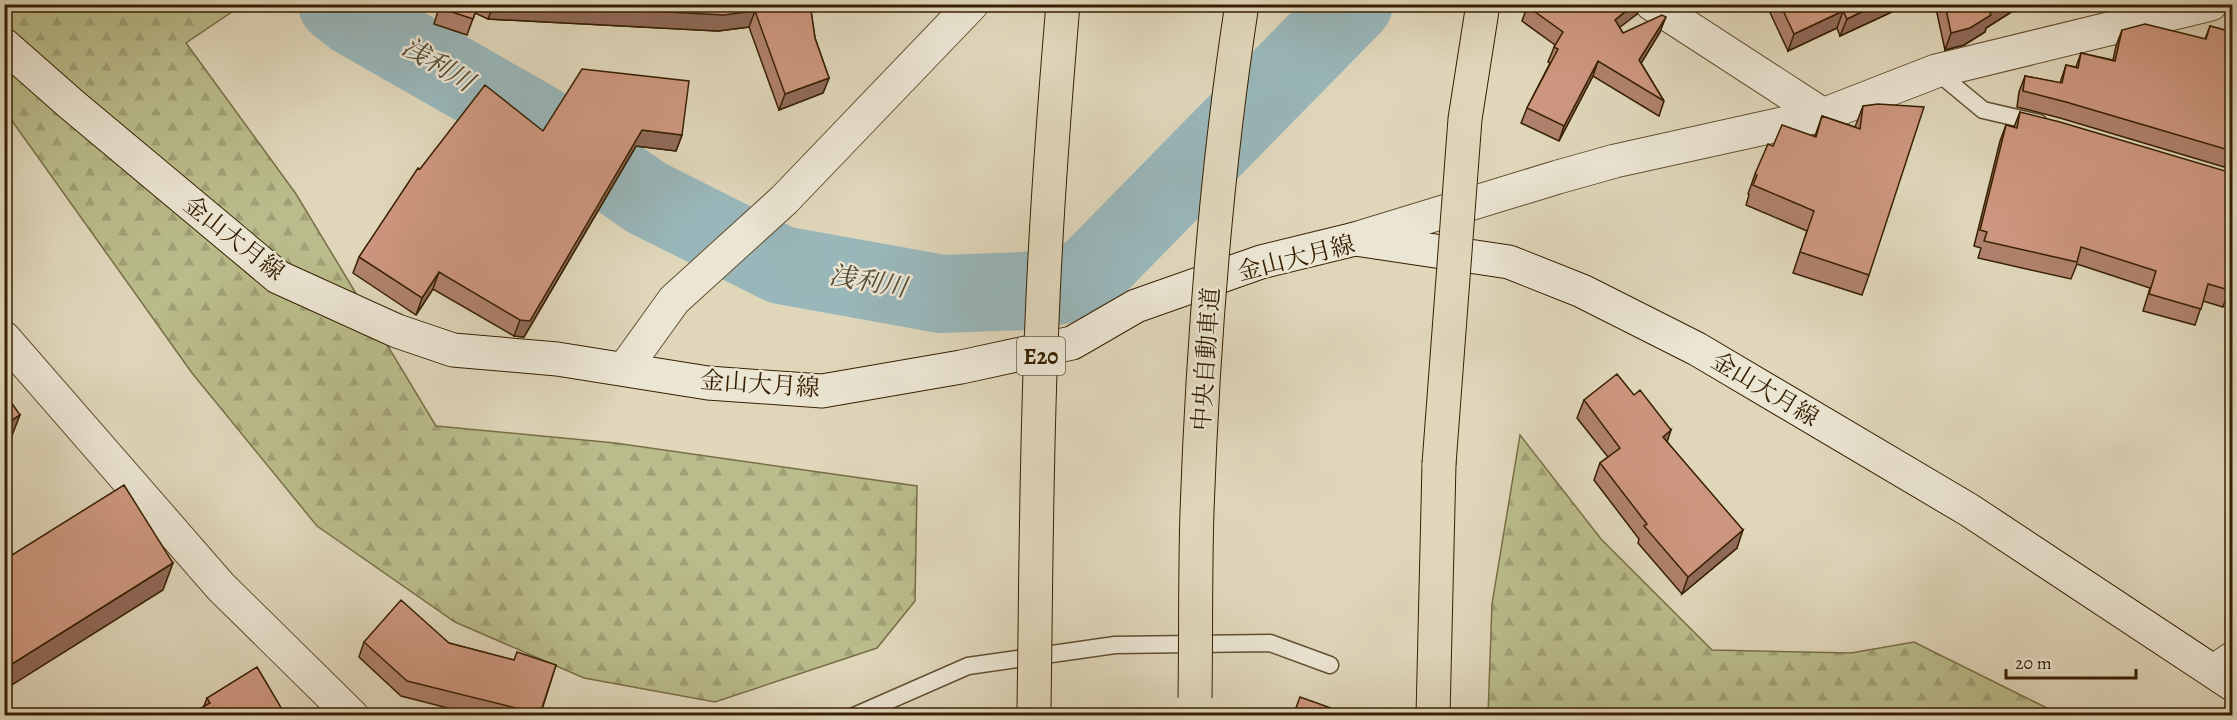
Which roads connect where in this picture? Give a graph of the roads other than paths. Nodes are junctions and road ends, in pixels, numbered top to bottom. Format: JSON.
{"nodes":[{"id":1,"x":972,"y":4,"type":"edge"},
{"id":2,"x":1063,"y":4,"type":"edge"},
{"id":3,"x":1242,"y":4,"type":"edge"},
{"id":4,"x":1483,"y":4,"type":"edge"},
{"id":5,"x":1652,"y":4,"type":"edge"},
{"id":6,"x":2211,"y":4,"type":"edge"},
{"id":7,"x":1684,"y":14,"type":"edge"},
{"id":8,"x":4,"y":45,"type":"edge"},
{"id":9,"x":1936,"y":72,"type":"junction"},
{"id":10,"x":1823,"y":115,"type":"junction"},
{"id":11,"x":2057,"y":128,"type":"edge"},
{"id":12,"x":1355,"y":239,"type":"junction"},
{"id":13,"x":4,"y":338,"type":"edge"},
{"id":14,"x":625,"y":368,"type":"junction"},
{"id":15,"x":1330,"y":665,"type":"dead end"},
{"id":16,"x":2226,"y":671,"type":"edge"},
{"id":17,"x":1196,"y":707,"type":"edge"},
{"id":18,"x":1034,"y":712,"type":"edge"},
{"id":19,"x":352,"y":716,"type":"edge"},
{"id":20,"x":854,"y":716,"type":"edge"},
{"id":21,"x":1433,"y":716,"type":"edge"}],
"edges":[{"from":1,"to":14,"type":"main road"},
{"from":2,"to":18,"type":"highway","number":"E20","bridge":true},
{"from":3,"to":17,"type":"highway","name":"中央自動車道","bridge":true},
{"from":4,"to":21,"type":"highway","bridge":true},
{"from":5,"to":7,"type":"main road"},
{"from":6,"to":9,"type":"main road"},
{"from":7,"to":10,"type":"main road"},
{"from":8,"to":14,"type":"main road","name":"金山大月線"},
{"from":9,"to":10,"type":"main road"},
{"from":9,"to":11,"type":"lane"},
{"from":10,"to":12,"type":"main road"},
{"from":12,"to":14,"type":"main road","name":"金山大月線"},
{"from":12,"to":16,"type":"main road","name":"金山大月線"},
{"from":13,"to":19,"type":"main road"},
{"from":15,"to":20,"type":"lane"}]}
